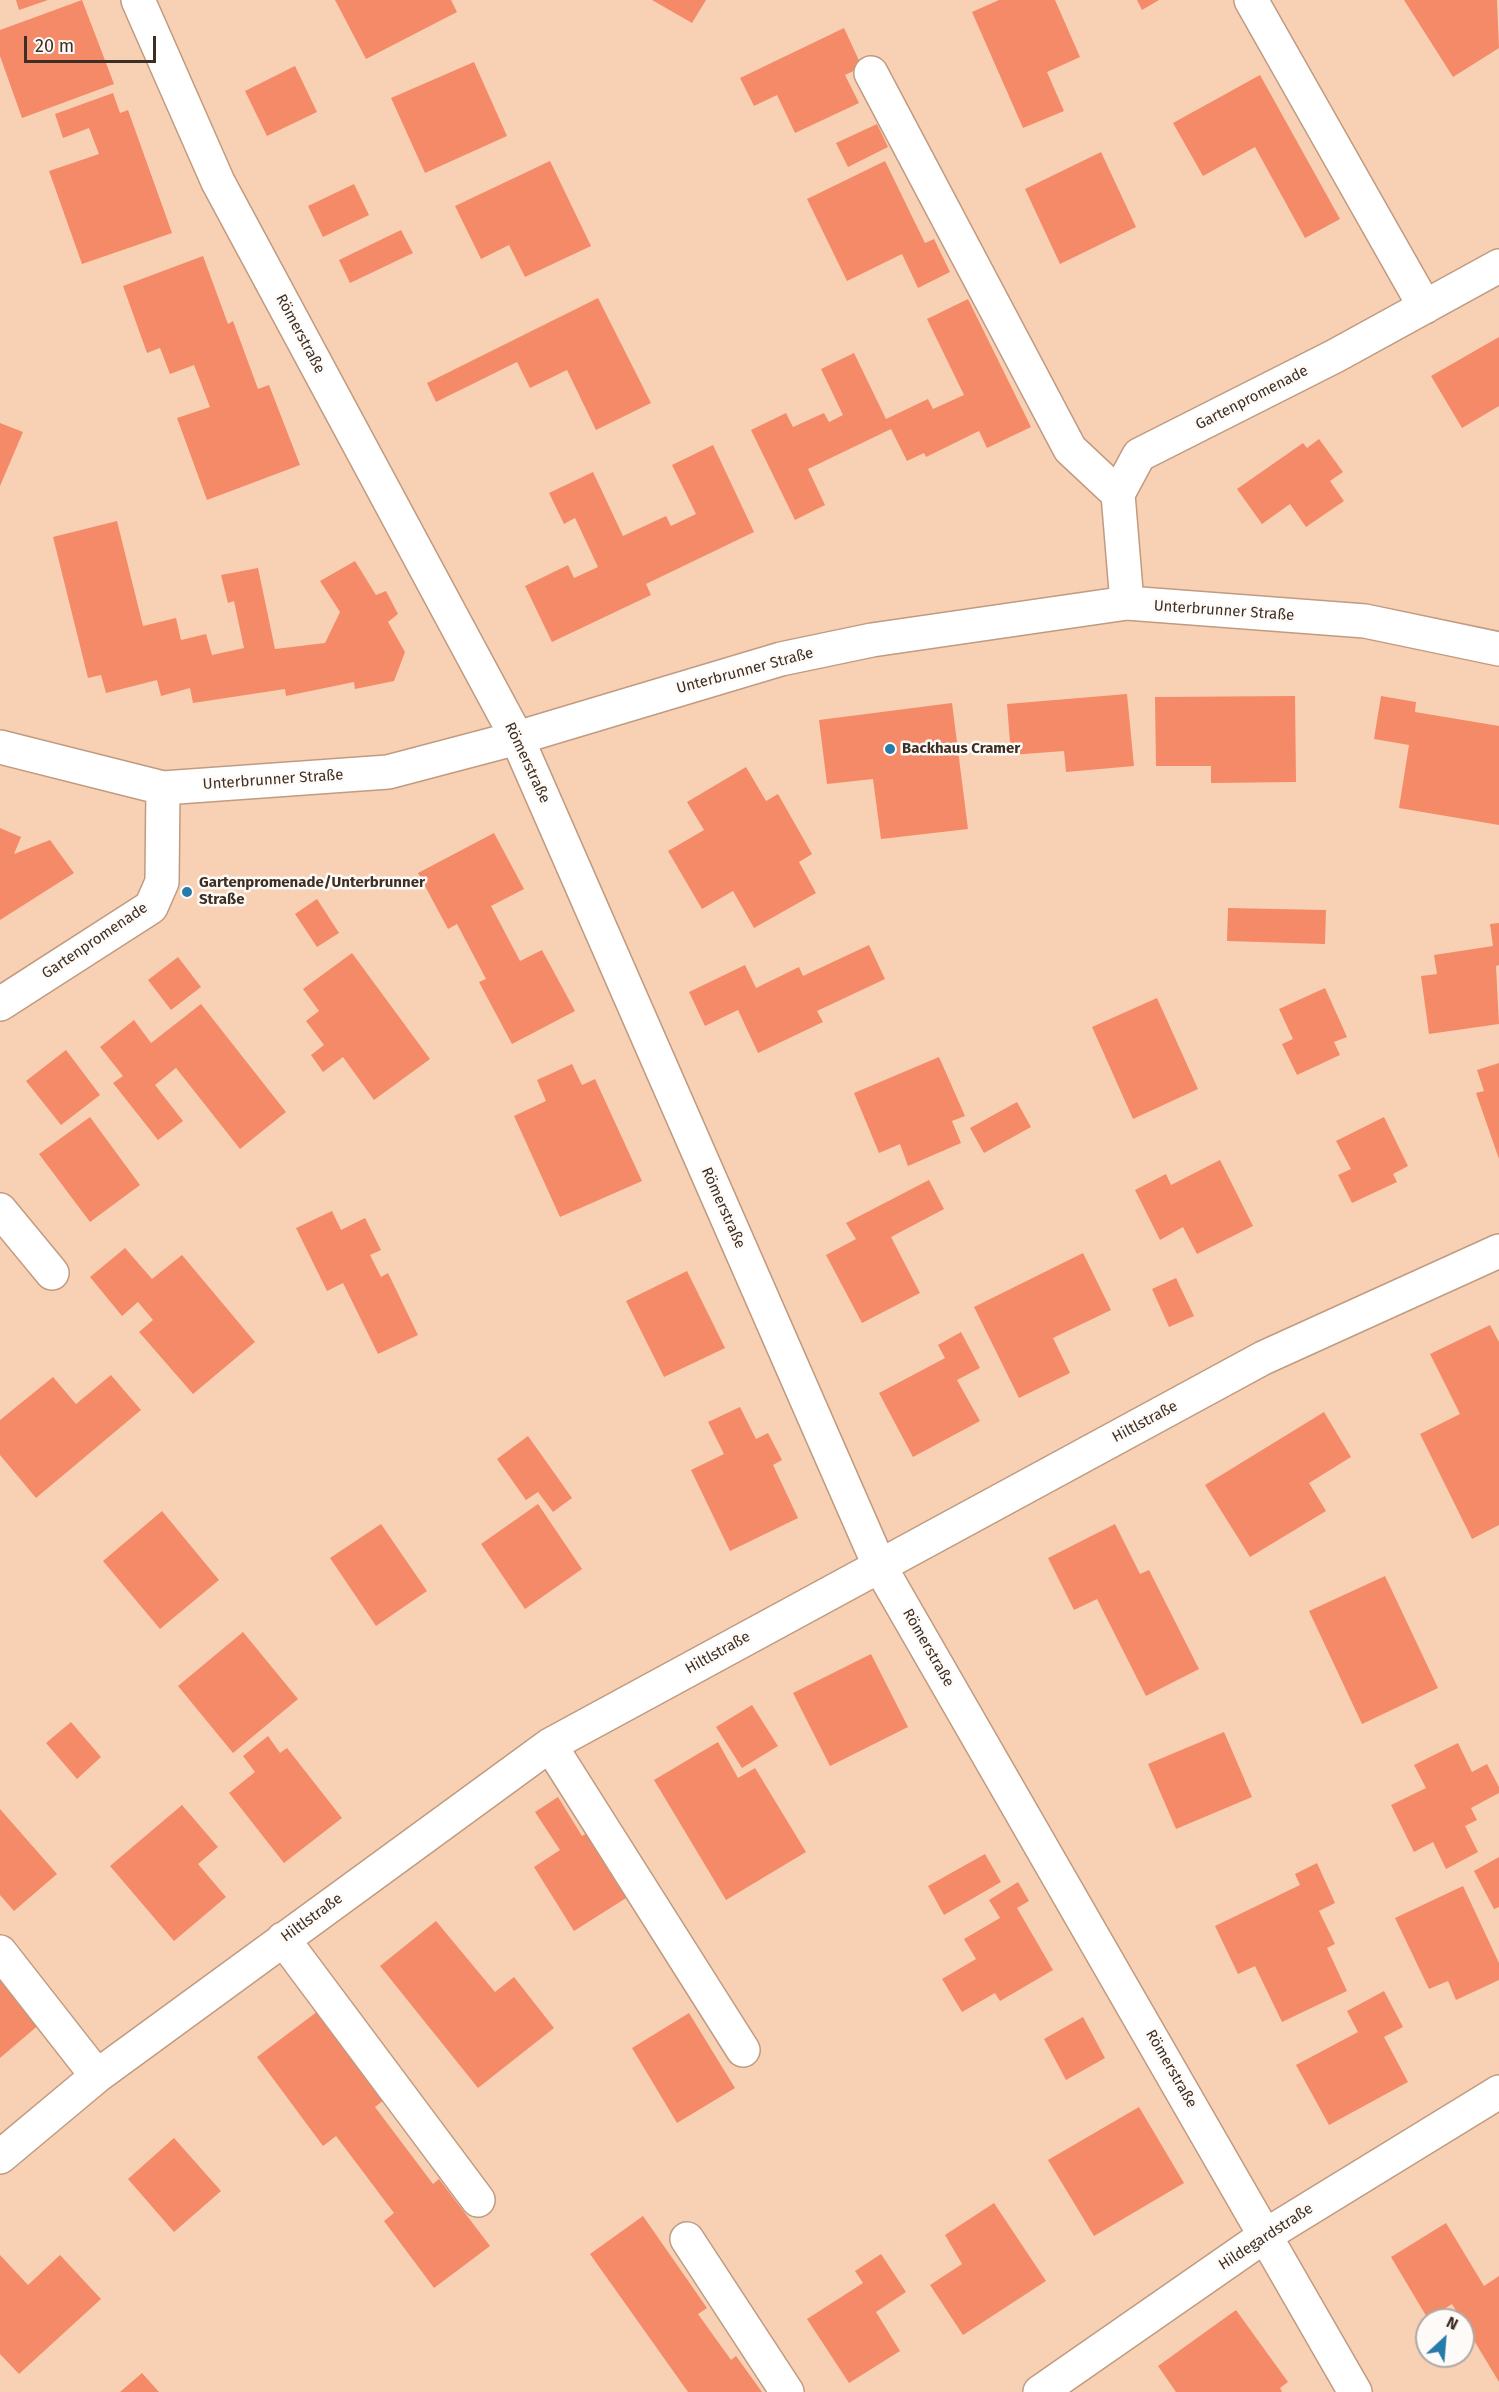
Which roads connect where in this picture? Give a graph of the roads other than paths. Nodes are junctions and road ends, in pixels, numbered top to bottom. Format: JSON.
{"nodes":[{"id":1,"x":138,"y":0,"type":"edge"},
{"id":2,"x":1251,"y":0,"type":"edge"},
{"id":3,"x":871,"y":74,"type":"dead end"},
{"id":4,"x":1499,"y":266,"type":"edge"},
{"id":5,"x":1425,"y":307,"type":"junction"},
{"id":6,"x":1118,"y":494,"type":"junction"},
{"id":7,"x":1127,"y":603,"type":"junction"},
{"id":8,"x":1499,"y":649,"type":"edge"},
{"id":9,"x":517,"y":738,"type":"junction"},
{"id":10,"x":0,"y":747,"type":"edge"},
{"id":11,"x":163,"y":788,"type":"junction"},
{"id":12,"x":0,"y":1004,"type":"edge"},
{"id":13,"x":0,"y":1210,"type":"edge"},
{"id":14,"x":1499,"y":1251,"type":"edge"},
{"id":15,"x":52,"y":1273,"type":"dead end"},
{"id":16,"x":879,"y":1564,"type":"junction"},
{"id":17,"x":550,"y":1745,"type":"junction"},
{"id":18,"x":283,"y":1939,"type":"junction"},
{"id":19,"x":0,"y":1952,"type":"edge"},
{"id":20,"x":743,"y":2050,"type":"dead end"},
{"id":21,"x":97,"y":2076,"type":"junction"},
{"id":22,"x":1499,"y":2092,"type":"edge"},
{"id":23,"x":0,"y":2157,"type":"edge"},
{"id":24,"x":478,"y":2200,"type":"dead end"},
{"id":25,"x":1266,"y":2235,"type":"junction"},
{"id":26,"x":687,"y":2239,"type":"dead end"},
{"id":27,"x":788,"y":2392,"type":"edge"},
{"id":28,"x":1040,"y":2392,"type":"edge"},
{"id":29,"x":1355,"y":2392,"type":"edge"}],
"edges":[{"from":1,"to":9,"type":"street","name":"Römerstraße"},
{"from":2,"to":5,"type":"street"},
{"from":3,"to":6,"type":"street"},
{"from":4,"to":5,"type":"street","name":"Gartenpromenade"},
{"from":5,"to":6,"type":"street","name":"Gartenpromenade"},
{"from":6,"to":7,"type":"street"},
{"from":7,"to":8,"type":"street","name":"Unterbrunner Straße"},
{"from":7,"to":9,"type":"street","name":"Unterbrunner Straße"},
{"from":9,"to":11,"type":"street","name":"Unterbrunner Straße"},
{"from":9,"to":16,"type":"street","name":"Römerstraße"},
{"from":10,"to":11,"type":"street","name":"Unterbrunner Straße"},
{"from":11,"to":12,"type":"street","name":"Gartenpromenade"},
{"from":13,"to":15,"type":"street"},
{"from":14,"to":16,"type":"street","name":"Hiltlstraße"},
{"from":16,"to":17,"type":"street","name":"Hiltlstraße"},
{"from":16,"to":25,"type":"street","name":"Römerstraße"},
{"from":17,"to":18,"type":"street","name":"Hiltlstraße"},
{"from":17,"to":20,"type":"street"},
{"from":18,"to":21,"type":"street","name":"Hiltlstraße"},
{"from":18,"to":24,"type":"street"},
{"from":19,"to":21,"type":"street"},
{"from":21,"to":23,"type":"street","name":"Hiltlstraße"},
{"from":22,"to":25,"type":"street","name":"Hildegardstraße"},
{"from":25,"to":28,"type":"street","name":"Hildegardstraße"},
{"from":25,"to":29,"type":"street","name":"Römerstraße"},
{"from":26,"to":27,"type":"street"}]}
